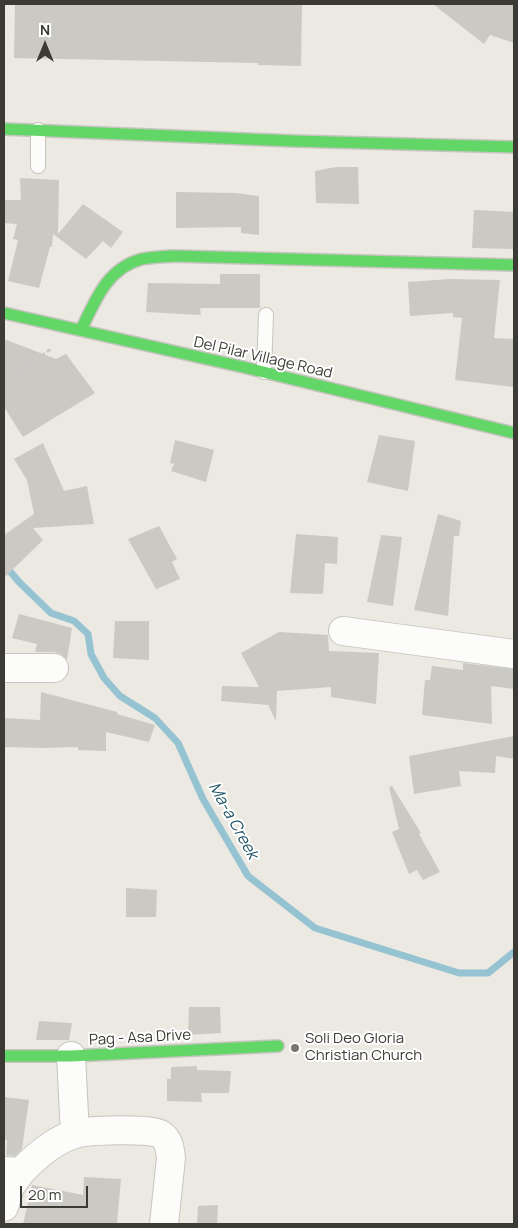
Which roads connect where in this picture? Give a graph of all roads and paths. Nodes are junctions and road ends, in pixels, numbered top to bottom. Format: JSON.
{"nodes":[{"id":1,"x":4,"y":129,"type":"edge"},
{"id":2,"x":38,"y":130,"type":"junction"},
{"id":3,"x":514,"y":147,"type":"edge"},
{"id":4,"x":38,"y":166,"type":"dead end"},
{"id":5,"x":514,"y":265,"type":"edge"},
{"id":6,"x":4,"y":313,"type":"edge"},
{"id":7,"x":266,"y":315,"type":"dead end"},
{"id":8,"x":81,"y":330,"type":"junction"},
{"id":9,"x":264,"y":372,"type":"junction"},
{"id":10,"x":4,"y":381,"type":"edge"},
{"id":11,"x":514,"y":434,"type":"edge"},
{"id":12,"x":342,"y":631,"type":"dead end"},
{"id":13,"x":514,"y":654,"type":"edge"},
{"id":14,"x":4,"y":668,"type":"edge"},
{"id":15,"x":54,"y":668,"type":"dead end"},
{"id":16,"x":278,"y":1046,"type":"dead end"},
{"id":17,"x":4,"y":1056,"type":"edge"},
{"id":18,"x":71,"y":1056,"type":"junction"},
{"id":19,"x":75,"y":1134,"type":"junction"},
{"id":20,"x":12,"y":1171,"type":"edge"},
{"id":21,"x":4,"y":1208,"type":"edge"},
{"id":22,"x":164,"y":1224,"type":"edge"}],
"edges":[{"from":1,"to":2,"type":"street"},
{"from":2,"to":3,"type":"street"},
{"from":2,"to":4,"type":"lane"},
{"from":5,"to":8,"type":"street"},
{"from":6,"to":8,"type":"street","name":"Del Pilar Village Road"},
{"from":7,"to":9,"type":"lane"},
{"from":8,"to":9,"type":"street","name":"Del Pilar Village Road"},
{"from":8,"to":10,"type":"path"},
{"from":9,"to":11,"type":"street","name":"Del Pilar Village Road"},
{"from":12,"to":13,"type":"street"},
{"from":14,"to":15,"type":"street"},
{"from":16,"to":18,"type":"street","name":"Pag - Asa Drive"},
{"from":17,"to":18,"type":"street","name":"Pag - Asa Drive"},
{"from":18,"to":19,"type":"street"},
{"from":19,"to":20,"type":"street"},
{"from":19,"to":22,"type":"street"},
{"from":20,"to":21,"type":"street"}]}
